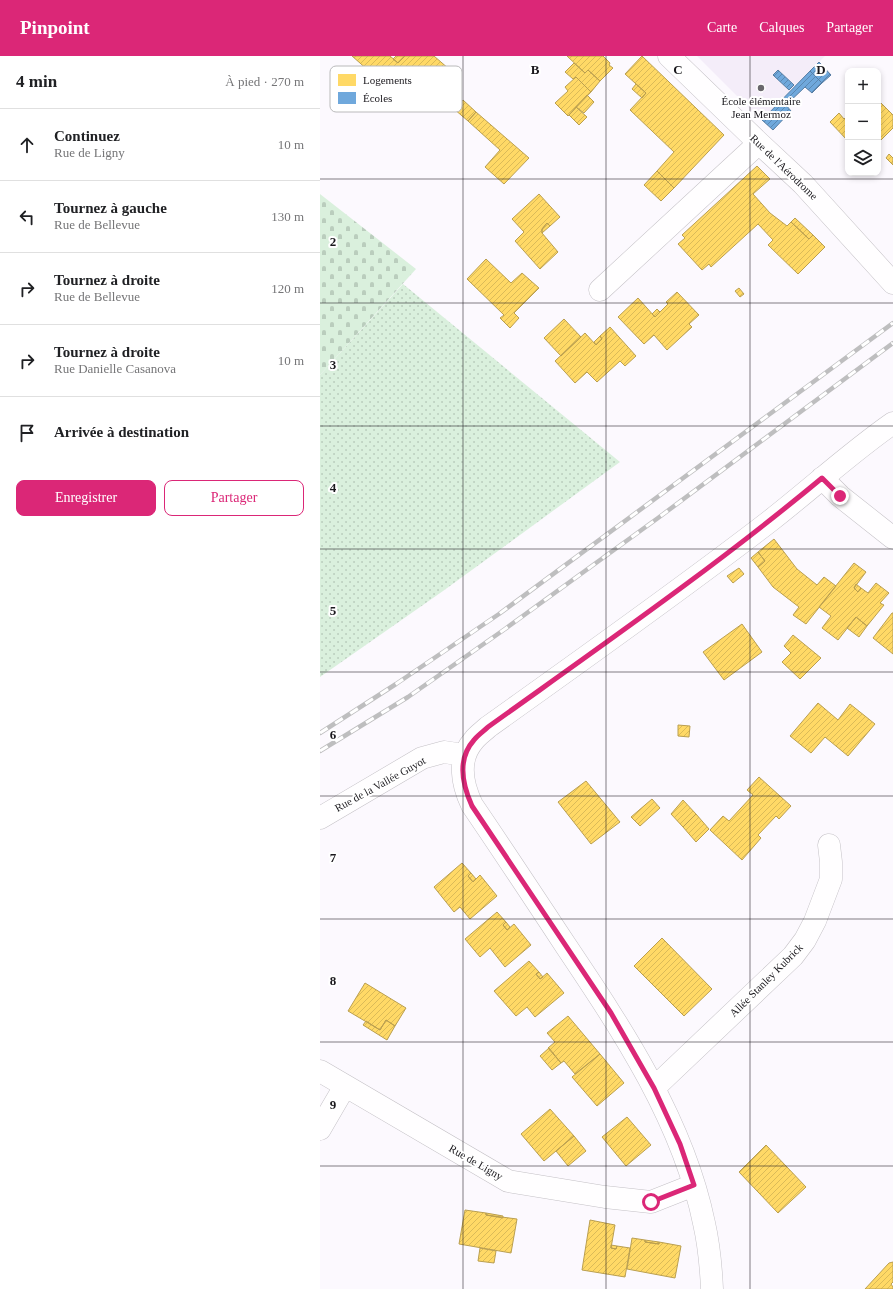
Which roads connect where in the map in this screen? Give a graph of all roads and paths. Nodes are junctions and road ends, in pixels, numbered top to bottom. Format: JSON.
{"nodes":[{"id":1,"x":669,"y":56,"type":"edge"},
{"id":2,"x":759,"y":144,"type":"junction"},
{"id":3,"x":892,"y":282,"type":"edge"},
{"id":4,"x":600,"y":290,"type":"dead end"},
{"id":5,"x":893,"y":423,"type":"edge"},
{"id":6,"x":822,"y":478,"type":"junction"},
{"id":7,"x":893,"y":538,"type":"edge"},
{"id":8,"x":464,"y":755,"type":"junction"},
{"id":9,"x":320,"y":818,"type":"edge"},
{"id":10,"x":829,"y":845,"type":"dead end"},
{"id":11,"x":320,"y":1070,"type":"edge"},
{"id":12,"x":345,"y":1086,"type":"junction"},
{"id":13,"x":654,"y":1088,"type":"junction"},
{"id":14,"x":320,"y":1129,"type":"edge"},
{"id":15,"x":694,"y":1185,"type":"junction"},
{"id":16,"x":712,"y":1289,"type":"edge"}],
"edges":[{"from":1,"to":2,"type":"street","name":"Rue de l'Aérodrome"},
{"from":2,"to":3,"type":"street","name":"Rue de l'Aérodrome"},
{"from":2,"to":4,"type":"street"},
{"from":5,"to":6,"type":"street"},
{"from":6,"to":7,"type":"street"},
{"from":6,"to":8,"type":"street"},
{"from":8,"to":9,"type":"street","name":"Rue de la Vallée Guyot"},
{"from":8,"to":13,"type":"street"},
{"from":10,"to":13,"type":"street","name":"Allée Stanley Kubrick"},
{"from":11,"to":12,"type":"street","name":"Rue de Ligny"},
{"from":12,"to":14,"type":"street"},
{"from":12,"to":15,"type":"street","name":"Rue de Ligny"},
{"from":13,"to":15,"type":"street"},
{"from":15,"to":16,"type":"street"}]}
